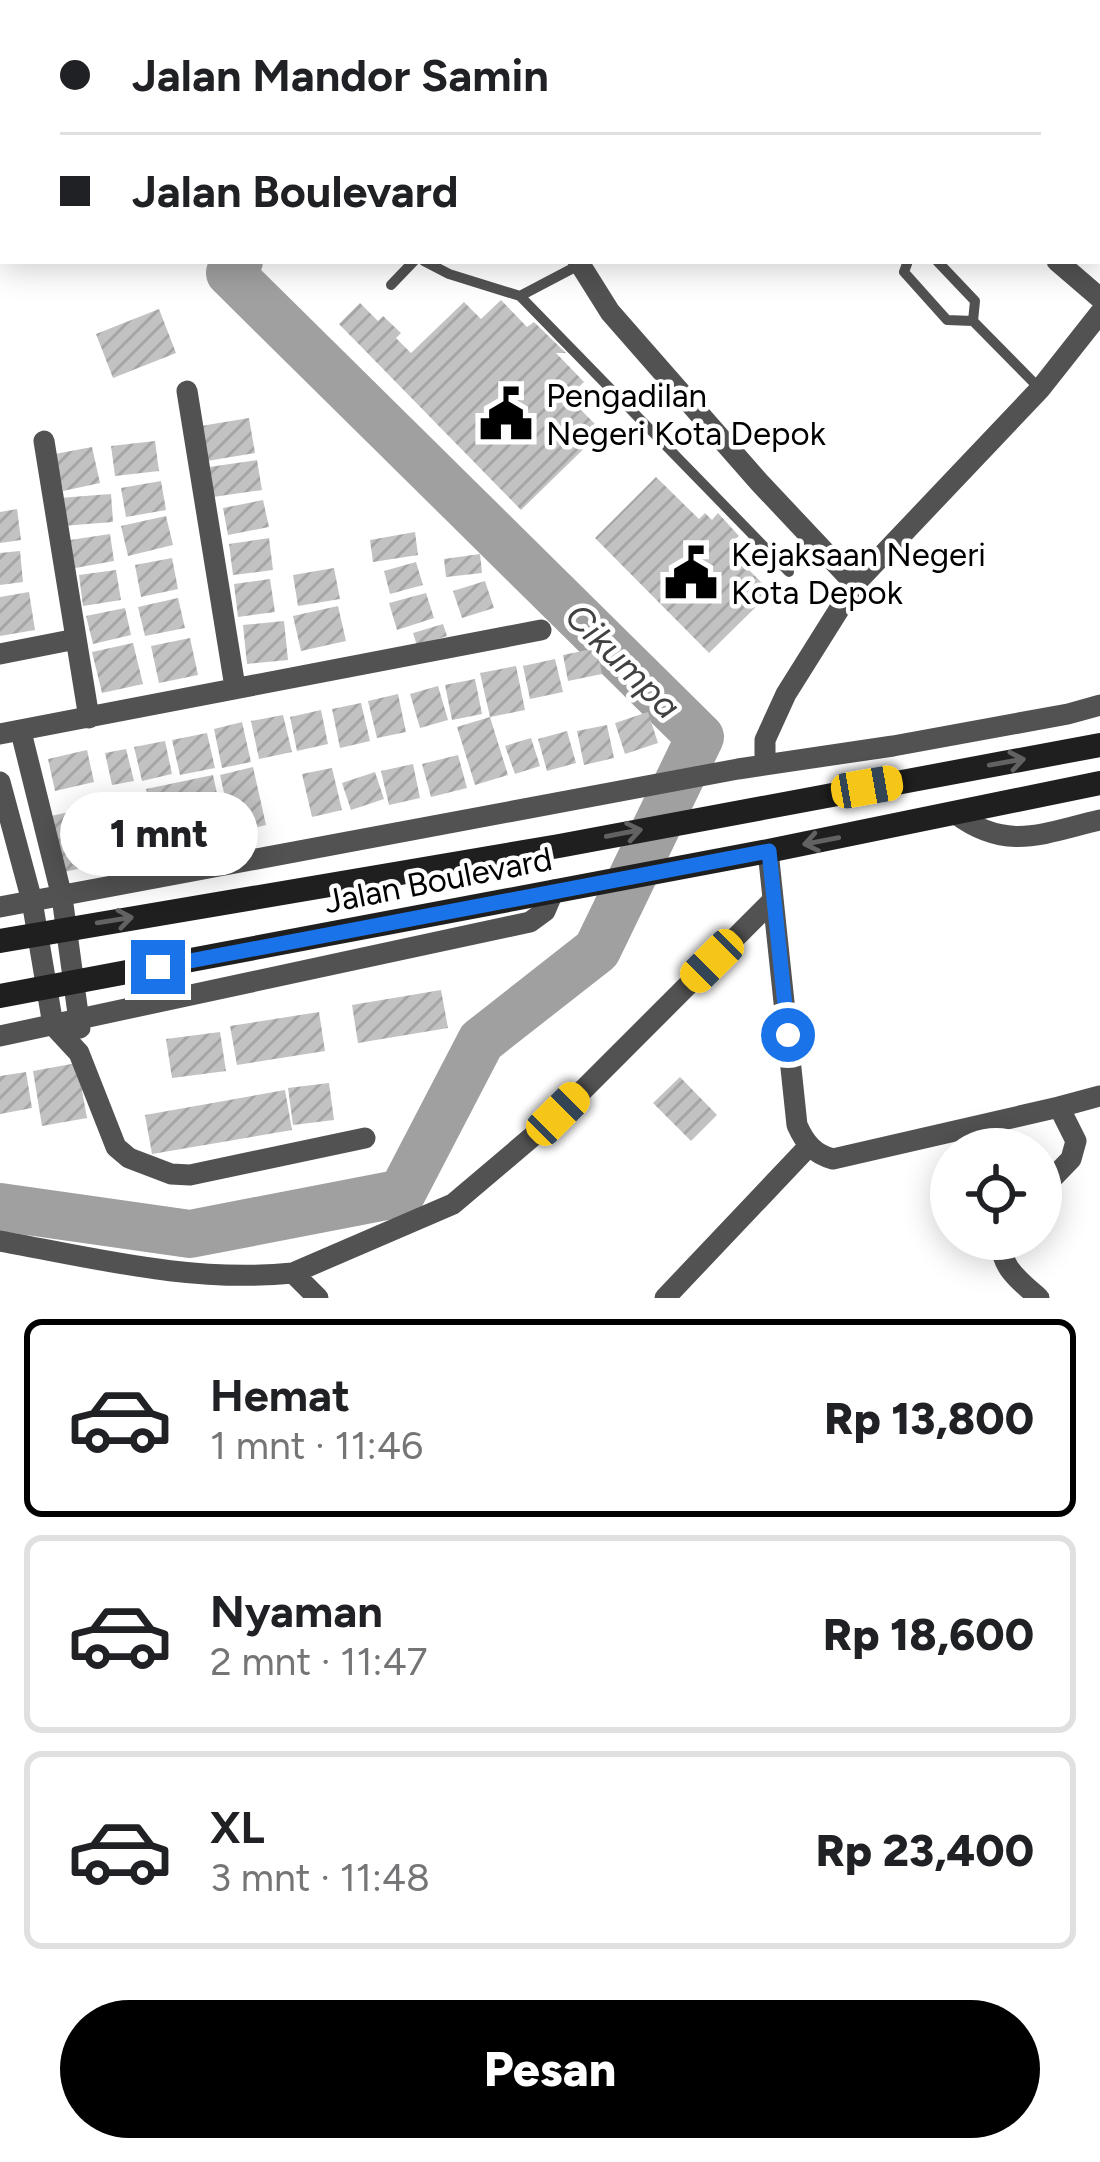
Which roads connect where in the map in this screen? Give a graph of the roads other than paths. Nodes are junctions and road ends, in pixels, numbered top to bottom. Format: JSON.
{"nodes":[{"id":1,"x":412,"y":264,"type":"edge"},
{"id":2,"x":430,"y":264,"type":"edge"},
{"id":3,"x":577,"y":264,"type":"edge"},
{"id":4,"x":580,"y":264,"type":"edge"},
{"id":5,"x":907,"y":264,"type":"edge"},
{"id":6,"x":940,"y":264,"type":"edge"},
{"id":7,"x":1060,"y":264,"type":"edge"},
{"id":8,"x":391,"y":285,"type":"dead end"},
{"id":9,"x":520,"y":296,"type":"junction"},
{"id":10,"x":1100,"y":298,"type":"edge"},
{"id":11,"x":1100,"y":313,"type":"edge"},
{"id":12,"x":973,"y":321,"type":"junction"},
{"id":13,"x":1040,"y":389,"type":"junction"},
{"id":14,"x":187,"y":392,"type":"dead end"},
{"id":15,"x":44,"y":441,"type":"dead end"},
{"id":16,"x":789,"y":572,"type":"dead end"},
{"id":17,"x":855,"y":584,"type":"junction"},
{"id":18,"x":541,"y":630,"type":"dead end"},
{"id":19,"x":76,"y":639,"type":"junction"},
{"id":20,"x":0,"y":654,"type":"edge"},
{"id":21,"x":235,"y":687,"type":"junction"},
{"id":22,"x":1100,"y":705,"type":"edge"},
{"id":23,"x":89,"y":718,"type":"junction"},
{"id":24,"x":10,"y":733,"type":"edge"},
{"id":25,"x":1100,"y":745,"type":"edge"},
{"id":26,"x":765,"y":765,"type":"junction"},
{"id":27,"x":0,"y":782,"type":"edge"},
{"id":28,"x":1100,"y":783,"type":"edge"},
{"id":29,"x":956,"y":814,"type":"junction"},
{"id":30,"x":41,"y":815,"type":"junction"},
{"id":31,"x":1100,"y":820,"type":"edge"},
{"id":32,"x":11,"y":823,"type":"junction"},
{"id":33,"x":560,"y":846,"type":"junction"},
{"id":34,"x":769,"y":851,"type":"junction"},
{"id":35,"x":561,"y":889,"type":"junction"},
{"id":36,"x":62,"y":897,"type":"junction"},
{"id":37,"x":773,"y":900,"type":"junction"},
{"id":38,"x":32,"y":901,"type":"junction"},
{"id":39,"x":0,"y":907,"type":"edge"},
{"id":40,"x":67,"y":928,"type":"junction"},
{"id":41,"x":38,"y":932,"type":"junction"},
{"id":42,"x":0,"y":941,"type":"edge"},
{"id":43,"x":73,"y":980,"type":"junction"},
{"id":44,"x":44,"y":986,"type":"junction"},
{"id":45,"x":0,"y":996,"type":"edge"},
{"id":46,"x":81,"y":1019,"type":"junction"},
{"id":47,"x":53,"y":1025,"type":"junction"},
{"id":48,"x":0,"y":1036,"type":"edge"},
{"id":49,"x":79,"y":1053,"type":"junction"},
{"id":50,"x":1100,"y":1096,"type":"edge"},
{"id":51,"x":1059,"y":1107,"type":"junction"},
{"id":52,"x":365,"y":1138,"type":"dead end"},
{"id":53,"x":809,"y":1146,"type":"junction"},
{"id":54,"x":1062,"y":1168,"type":"edge"},
{"id":55,"x":0,"y":1240,"type":"edge"},
{"id":56,"x":1004,"y":1260,"type":"edge"},
{"id":57,"x":293,"y":1273,"type":"junction"},
{"id":58,"x":318,"y":1298,"type":"edge"},
{"id":59,"x":665,"y":1298,"type":"edge"},
{"id":60,"x":1039,"y":1298,"type":"edge"}],
"edges":[{"from":1,"to":8,"type":"lane"},
{"from":2,"to":9,"type":"lane"},
{"from":3,"to":9,"type":"lane"},
{"from":4,"to":17,"type":"street"},
{"from":5,"to":12,"type":"lane"},
{"from":6,"to":12,"type":"lane"},
{"from":7,"to":10,"type":"street"},
{"from":9,"to":16,"type":"lane"},
{"from":11,"to":13,"type":"street"},
{"from":12,"to":13,"type":"lane"},
{"from":13,"to":17,"type":"street"},
{"from":14,"to":21,"type":"street"},
{"from":15,"to":19,"type":"street"},
{"from":17,"to":26,"type":"street"},
{"from":18,"to":21,"type":"street"},
{"from":19,"to":20,"type":"street"},
{"from":19,"to":23,"type":"street"},
{"from":21,"to":23,"type":"street"},
{"from":22,"to":26,"type":"street"},
{"from":23,"to":24,"type":"street"},
{"from":24,"to":30,"type":"street"},
{"from":33,"to":25,"type":"main road","name":"Jalan Boulevard","one_way":true},
{"from":26,"to":36,"type":"street"},
{"from":27,"to":32,"type":"street"},
{"from":28,"to":29,"type":"main road","name":"Jalan Boulevard"},
{"from":29,"to":31,"type":"street"},
{"from":29,"to":34,"type":"main road","name":"Jalan Boulevard","one_way":true},
{"from":30,"to":32,"type":"street"},
{"from":30,"to":36,"type":"street"},
{"from":32,"to":38,"type":"street"},
{"from":33,"to":35,"type":"main road"},
{"from":40,"to":33,"type":"main road","name":"Jalan Boulevard","one_way":true},
{"from":34,"to":35,"type":"main road","name":"Jalan Boulevard"},
{"from":34,"to":37,"type":"street"},
{"from":35,"to":43,"type":"main road","name":"Jalan Boulevard"},
{"from":35,"to":46,"type":"street"},
{"from":36,"to":38,"type":"street"},
{"from":36,"to":40,"type":"street"},
{"from":37,"to":53,"type":"street"},
{"from":37,"to":57,"type":"street"},
{"from":38,"to":39,"type":"street"},
{"from":38,"to":41,"type":"street"},
{"from":40,"to":41,"type":"main road","name":"Jalan Boulevard"},
{"from":40,"to":43,"type":"street"},
{"from":41,"to":42,"type":"main road","name":"Jalan Boulevard"},
{"from":41,"to":44,"type":"street"},
{"from":43,"to":44,"type":"main road","name":"Jalan Boulevard"},
{"from":43,"to":46,"type":"street"},
{"from":44,"to":45,"type":"main road","name":"Jalan Boulevard"},
{"from":44,"to":47,"type":"street"},
{"from":46,"to":47,"type":"street"},
{"from":46,"to":49,"type":"street"},
{"from":47,"to":48,"type":"street"},
{"from":47,"to":49,"type":"street"},
{"from":49,"to":52,"type":"street"},
{"from":50,"to":51,"type":"street"},
{"from":51,"to":53,"type":"street"},
{"from":51,"to":54,"type":"street"},
{"from":53,"to":59,"type":"street"},
{"from":55,"to":57,"type":"street"},
{"from":56,"to":60,"type":"street"},
{"from":57,"to":58,"type":"street"}]}
